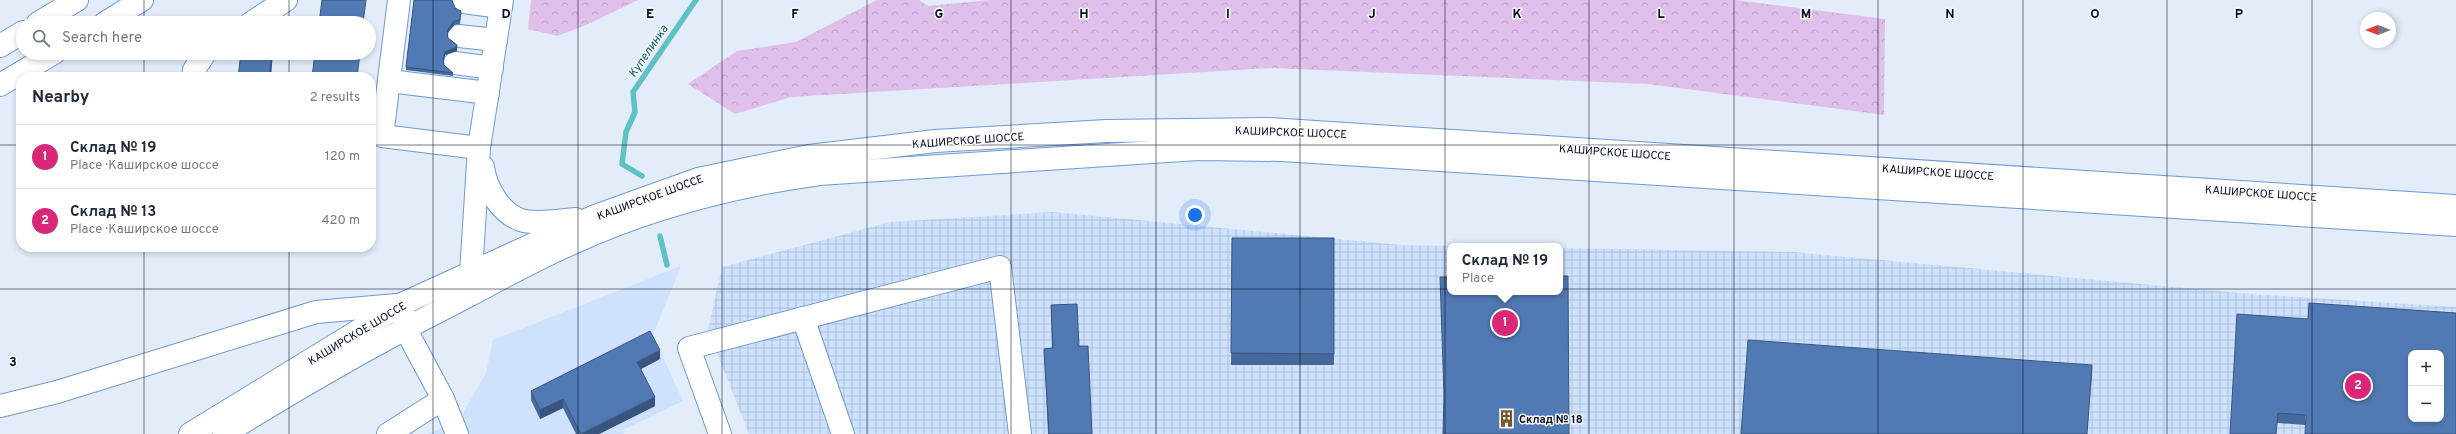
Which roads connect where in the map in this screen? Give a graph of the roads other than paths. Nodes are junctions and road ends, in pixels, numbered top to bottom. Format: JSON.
{"nodes":[{"id":1,"x":77,"y":0,"type":"edge"},
{"id":2,"x":142,"y":0,"type":"edge"},
{"id":3,"x":286,"y":0,"type":"edge"},
{"id":4,"x":399,"y":0,"type":"edge"},
{"id":5,"x":463,"y":2,"type":"dead end"},
{"id":6,"x":502,"y":3,"type":"edge"},
{"id":7,"x":50,"y":16,"type":"edge"},
{"id":8,"x":116,"y":16,"type":"edge"},
{"id":9,"x":262,"y":16,"type":"edge"},
{"id":10,"x":16,"y":36,"type":"edge"},
{"id":11,"x":459,"y":36,"type":"dead end"},
{"id":12,"x":496,"y":40,"type":"junction"},
{"id":13,"x":0,"y":46,"type":"edge"},
{"id":14,"x":42,"y":60,"type":"edge"},
{"id":15,"x":200,"y":60,"type":"edge"},
{"id":16,"x":455,"y":63,"type":"dead end"},
{"id":17,"x":492,"y":68,"type":"junction"},
{"id":18,"x":22,"y":72,"type":"edge"},
{"id":19,"x":194,"y":72,"type":"edge"},
{"id":20,"x":16,"y":76,"type":"edge"},
{"id":21,"x":389,"y":81,"type":"junction"},
{"id":22,"x":0,"y":85,"type":"edge"},
{"id":23,"x":488,"y":93,"type":"junction"},
{"id":24,"x":376,"y":135,"type":"edge"},
{"id":25,"x":479,"y":148,"type":"junction"},
{"id":26,"x":2456,"y":206,"type":"edge"},
{"id":27,"x":595,"y":216,"type":"junction"},
{"id":28,"x":2456,"y":225,"type":"edge"},
{"id":29,"x":471,"y":273,"type":"junction"},
{"id":30,"x":402,"y":304,"type":"junction"},
{"id":31,"x":804,"y":318,"type":"junction"},
{"id":32,"x":405,"y":328,"type":"junction"},
{"id":33,"x":443,"y":399,"type":"junction"},
{"id":34,"x":0,"y":406,"type":"edge"},
{"id":35,"x":190,"y":434,"type":"edge"},
{"id":36,"x":224,"y":434,"type":"edge"},
{"id":37,"x":388,"y":434,"type":"edge"},
{"id":38,"x":457,"y":434,"type":"edge"},
{"id":39,"x":720,"y":434,"type":"edge"},
{"id":40,"x":843,"y":434,"type":"edge"},
{"id":41,"x":1020,"y":434,"type":"edge"}],
"edges":[{"from":1,"to":7,"type":"main road"},
{"from":2,"to":8,"type":"main road"},
{"from":3,"to":9,"type":"main road"},
{"from":4,"to":21,"type":"main road"},
{"from":5,"to":6,"type":"main road"},
{"from":6,"to":12,"type":"main road"},
{"from":10,"to":13,"type":"main road"},
{"from":11,"to":12,"type":"main road"},
{"from":12,"to":17,"type":"main road"},
{"from":14,"to":18,"type":"main road"},
{"from":15,"to":19,"type":"main road"},
{"from":16,"to":17,"type":"main road"},
{"from":17,"to":23,"type":"main road"},
{"from":20,"to":22,"type":"main road"},
{"from":21,"to":23,"type":"main road"},
{"from":21,"to":24,"type":"main road"},
{"from":23,"to":25,"type":"main road"},
{"from":24,"to":25,"type":"main road"},
{"from":25,"to":27,"type":"main road"},
{"from":25,"to":29,"type":"main road"},
{"from":26,"to":27,"type":"main road","name":"КАШИРСКОЕ ШОССЕ"},
{"from":27,"to":29,"type":"main road","name":"КАШИРСКОЕ ШОССЕ"},
{"from":28,"to":32,"type":"main road","name":"КАШИРСКОЕ ШОССЕ"},
{"from":29,"to":30,"type":"main road","name":"КАШИРСКОЕ ШОССЕ"},
{"from":30,"to":32,"type":"main road"},
{"from":30,"to":34,"type":"main road"},
{"from":30,"to":35,"type":"main road","name":"КАШИРСКОЕ ШОССЕ"},
{"from":31,"to":39,"type":"main road"},
{"from":31,"to":40,"type":"main road"},
{"from":31,"to":41,"type":"main road"},
{"from":32,"to":33,"type":"main road"},
{"from":32,"to":36,"type":"main road","name":"КАШИРСКОЕ ШОССЕ"},
{"from":33,"to":37,"type":"main road"},
{"from":33,"to":38,"type":"main road"}]}
